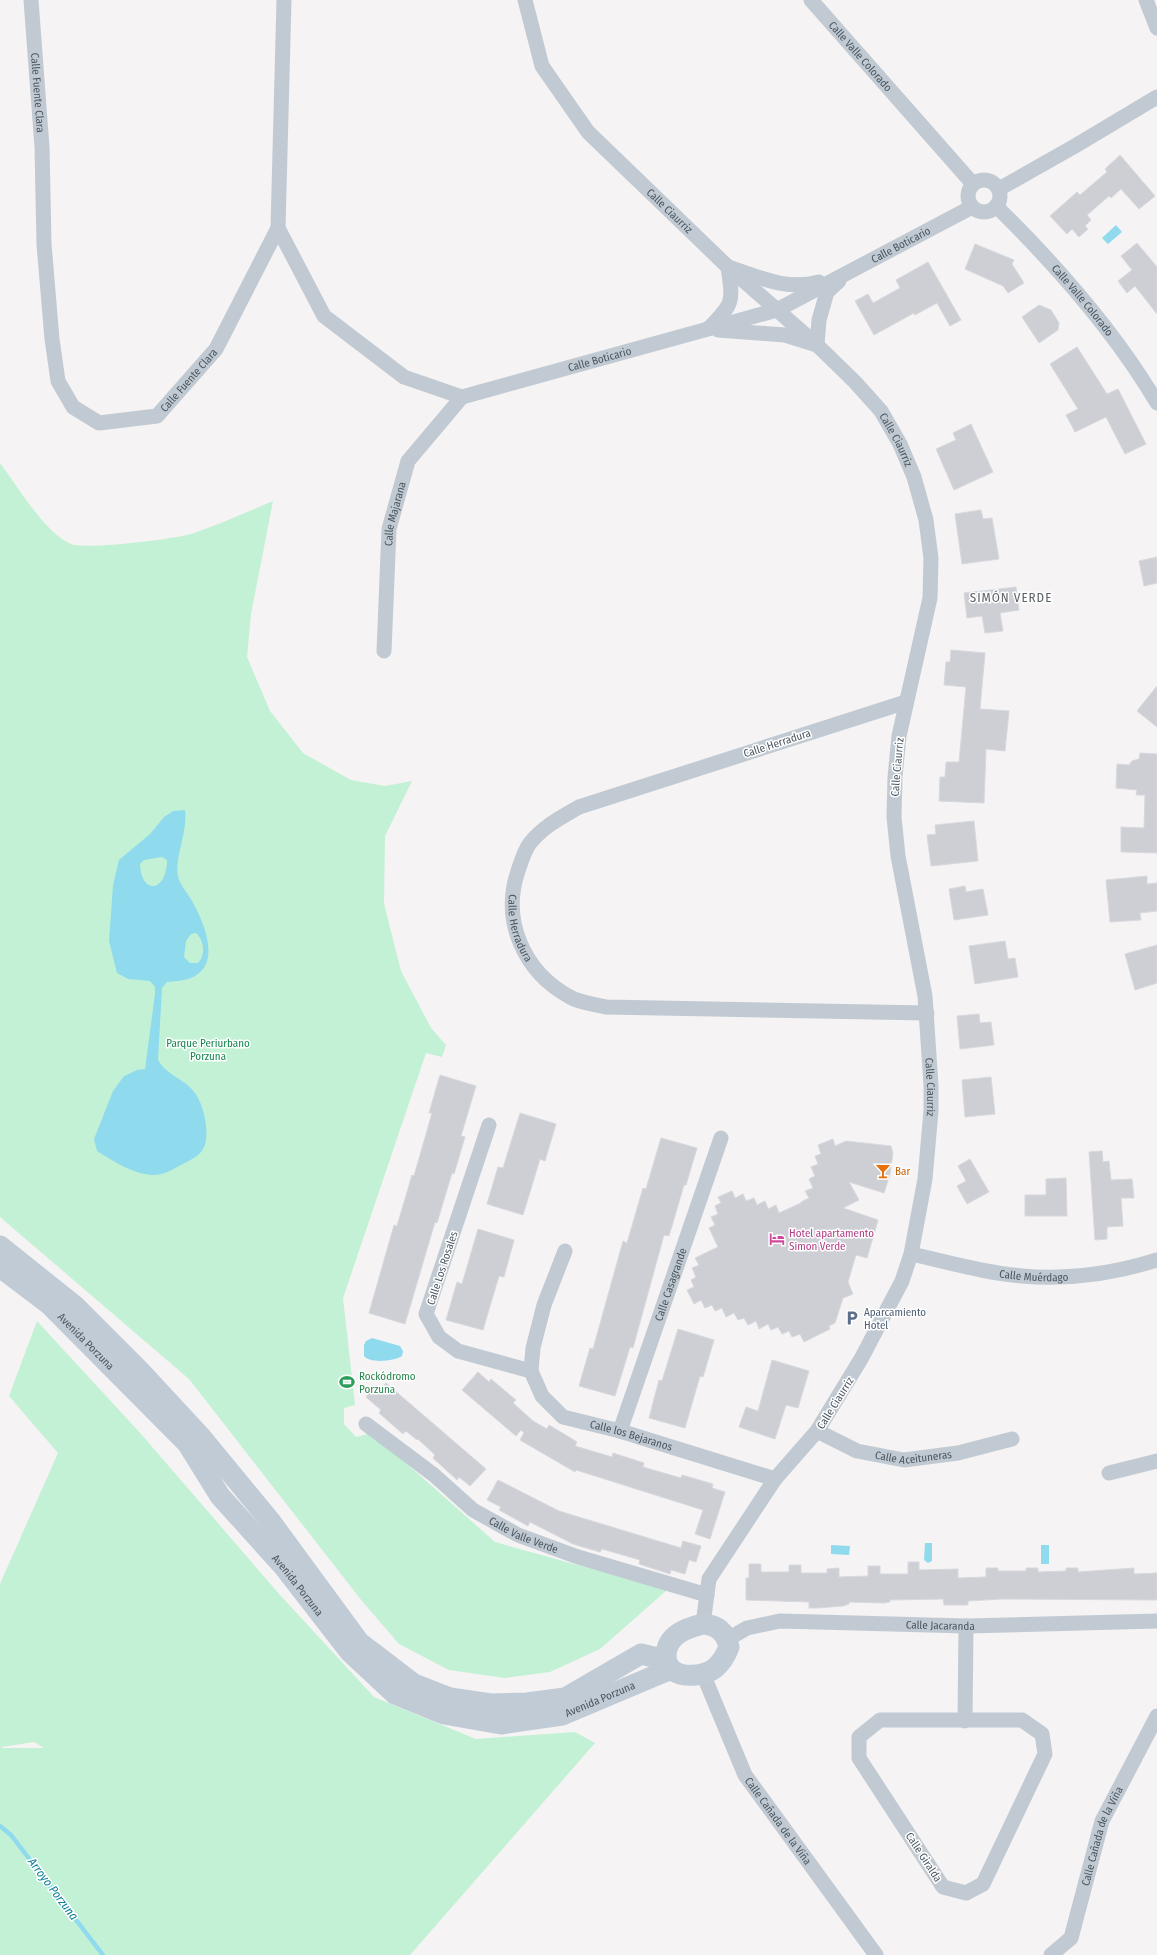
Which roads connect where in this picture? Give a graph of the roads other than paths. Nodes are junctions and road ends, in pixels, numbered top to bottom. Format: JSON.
{"nodes":[{"id":1,"x":31,"y":0,"type":"edge"},
{"id":2,"x":284,"y":0,"type":"edge"},
{"id":3,"x":525,"y":0,"type":"edge"},
{"id":4,"x":812,"y":0,"type":"edge"},
{"id":5,"x":1146,"y":0,"type":"edge"},
{"id":6,"x":1157,"y":28,"type":"edge"},
{"id":7,"x":1157,"y":97,"type":"edge"},
{"id":8,"x":973,"y":184,"type":"junction"},
{"id":9,"x":999,"y":189,"type":"junction"},
{"id":10,"x":996,"y":206,"type":"junction"},
{"id":11,"x":972,"y":207,"type":"junction"},
{"id":12,"x":278,"y":228,"type":"junction"},
{"id":13,"x":728,"y":267,"type":"junction"},
{"id":14,"x":845,"y":275,"type":"junction"},
{"id":15,"x":777,"y":310,"type":"junction"},
{"id":16,"x":707,"y":330,"type":"junction"},
{"id":17,"x":817,"y":345,"type":"junction"},
{"id":18,"x":462,"y":398,"type":"junction"},
{"id":19,"x":1157,"y":403,"type":"edge"},
{"id":20,"x":384,"y":651,"type":"dead end"},
{"id":21,"x":906,"y":702,"type":"junction"},
{"id":22,"x":927,"y":1013,"type":"junction"},
{"id":23,"x":489,"y":1125,"type":"dead end"},
{"id":24,"x":721,"y":1138,"type":"dead end"},
{"id":25,"x":0,"y":1246,"type":"edge"},
{"id":26,"x":565,"y":1251,"type":"dead end"},
{"id":27,"x":912,"y":1254,"type":"junction"},
{"id":28,"x":1157,"y":1260,"type":"edge"},
{"id":29,"x":0,"y":1267,"type":"edge"},
{"id":30,"x":531,"y":1371,"type":"junction"},
{"id":31,"x":366,"y":1424,"type":"dead end"},
{"id":32,"x":620,"y":1431,"type":"junction"},
{"id":33,"x":817,"y":1431,"type":"junction"},
{"id":34,"x":1012,"y":1439,"type":"dead end"},
{"id":35,"x":1157,"y":1462,"type":"edge"},
{"id":36,"x":1109,"y":1473,"type":"dead end"},
{"id":37,"x":775,"y":1478,"type":"junction"},
{"id":38,"x":707,"y":1595,"type":"junction"},
{"id":39,"x":1157,"y":1621,"type":"edge"},
{"id":40,"x":703,"y":1624,"type":"junction"},
{"id":41,"x":966,"y":1626,"type":"junction"},
{"id":42,"x":728,"y":1639,"type":"junction"},
{"id":43,"x":669,"y":1664,"type":"junction"},
{"id":44,"x":703,"y":1674,"type":"junction"},
{"id":45,"x":1157,"y":1716,"type":"edge"},
{"id":46,"x":965,"y":1721,"type":"junction"},
{"id":47,"x":876,"y":1955,"type":"edge"},
{"id":48,"x":1051,"y":1955,"type":"edge"}],
"edges":[{"from":1,"to":12,"type":"street","name":"Calle Fuente Clara"},
{"from":2,"to":12,"type":"street","name":"Calle Fuente Clara"},
{"from":3,"to":13,"type":"street","name":"Calle Ciaurriz"},
{"from":4,"to":8,"type":"street","name":"Calle Valle Colorado"},
{"from":5,"to":6,"type":"street"},
{"from":7,"to":9,"type":"street"},
{"from":8,"to":9,"type":"street"},
{"from":8,"to":11,"type":"street"},
{"from":9,"to":10,"type":"street"},
{"from":10,"to":11,"type":"street"},
{"from":10,"to":19,"type":"street","name":"Calle Valle Colorado"},
{"from":11,"to":14,"type":"street","name":"Calle Boticario"},
{"from":12,"to":18,"type":"street"},
{"from":13,"to":14,"type":"street"},
{"from":13,"to":15,"type":"street","name":"Calle Ciaurriz"},
{"from":13,"to":16,"type":"street"},
{"from":14,"to":15,"type":"street","name":"Calle Boticario"},
{"from":14,"to":17,"type":"street"},
{"from":15,"to":16,"type":"street","name":"Calle Boticario"},
{"from":15,"to":17,"type":"street","name":"Calle Ciaurriz"},
{"from":16,"to":17,"type":"street"},
{"from":16,"to":18,"type":"street","name":"Calle Boticario"},
{"from":17,"to":21,"type":"street","name":"Calle Ciaurriz"},
{"from":18,"to":20,"type":"street","name":"Calle Majarana"},
{"from":21,"to":22,"type":"street","name":"Calle Ciaurriz"},
{"from":21,"to":22,"type":"street","name":"Calle Herradura"},
{"from":22,"to":27,"type":"street","name":"Calle Ciaurriz"},
{"from":23,"to":30,"type":"street","name":"Calle Los Rosales"},
{"from":24,"to":32,"type":"street","name":"Calle Casagrande"},
{"from":25,"to":43,"type":"street","name":"Avenida Porzuna"},
{"from":26,"to":30,"type":"street","name":"Calle los Bejaranos"},
{"from":27,"to":28,"type":"street","name":"Calle Muérdago"},
{"from":27,"to":33,"type":"street","name":"Calle Ciaurriz"},
{"from":29,"to":43,"type":"street","name":"Avenida Porzuna"},
{"from":30,"to":32,"type":"street","name":"Calle los Bejaranos"},
{"from":31,"to":38,"type":"street","name":"Calle Valle Verde"},
{"from":32,"to":37,"type":"street","name":"Calle los Bejaranos"},
{"from":33,"to":34,"type":"street","name":"Calle Aceituneras"},
{"from":33,"to":37,"type":"street","name":"Calle Ciaurriz"},
{"from":35,"to":36,"type":"street"},
{"from":37,"to":38,"type":"street","name":"Calle Ciaurriz"},
{"from":38,"to":40,"type":"street","name":"Calle Ciaurriz"},
{"from":39,"to":41,"type":"street","name":"Calle Jacaranda"},
{"from":40,"to":42,"type":"street"},
{"from":40,"to":43,"type":"street"},
{"from":41,"to":42,"type":"street","name":"Calle Jacaranda"},
{"from":41,"to":46,"type":"street"},
{"from":42,"to":44,"type":"street"},
{"from":43,"to":44,"type":"street"},
{"from":44,"to":47,"type":"street","name":"Calle Cañada de la Viña"},
{"from":45,"to":48,"type":"street","name":"Calle Cañada de la Viña"},
{"from":46,"to":46,"type":"street","name":"Calle Giralda"}]}
